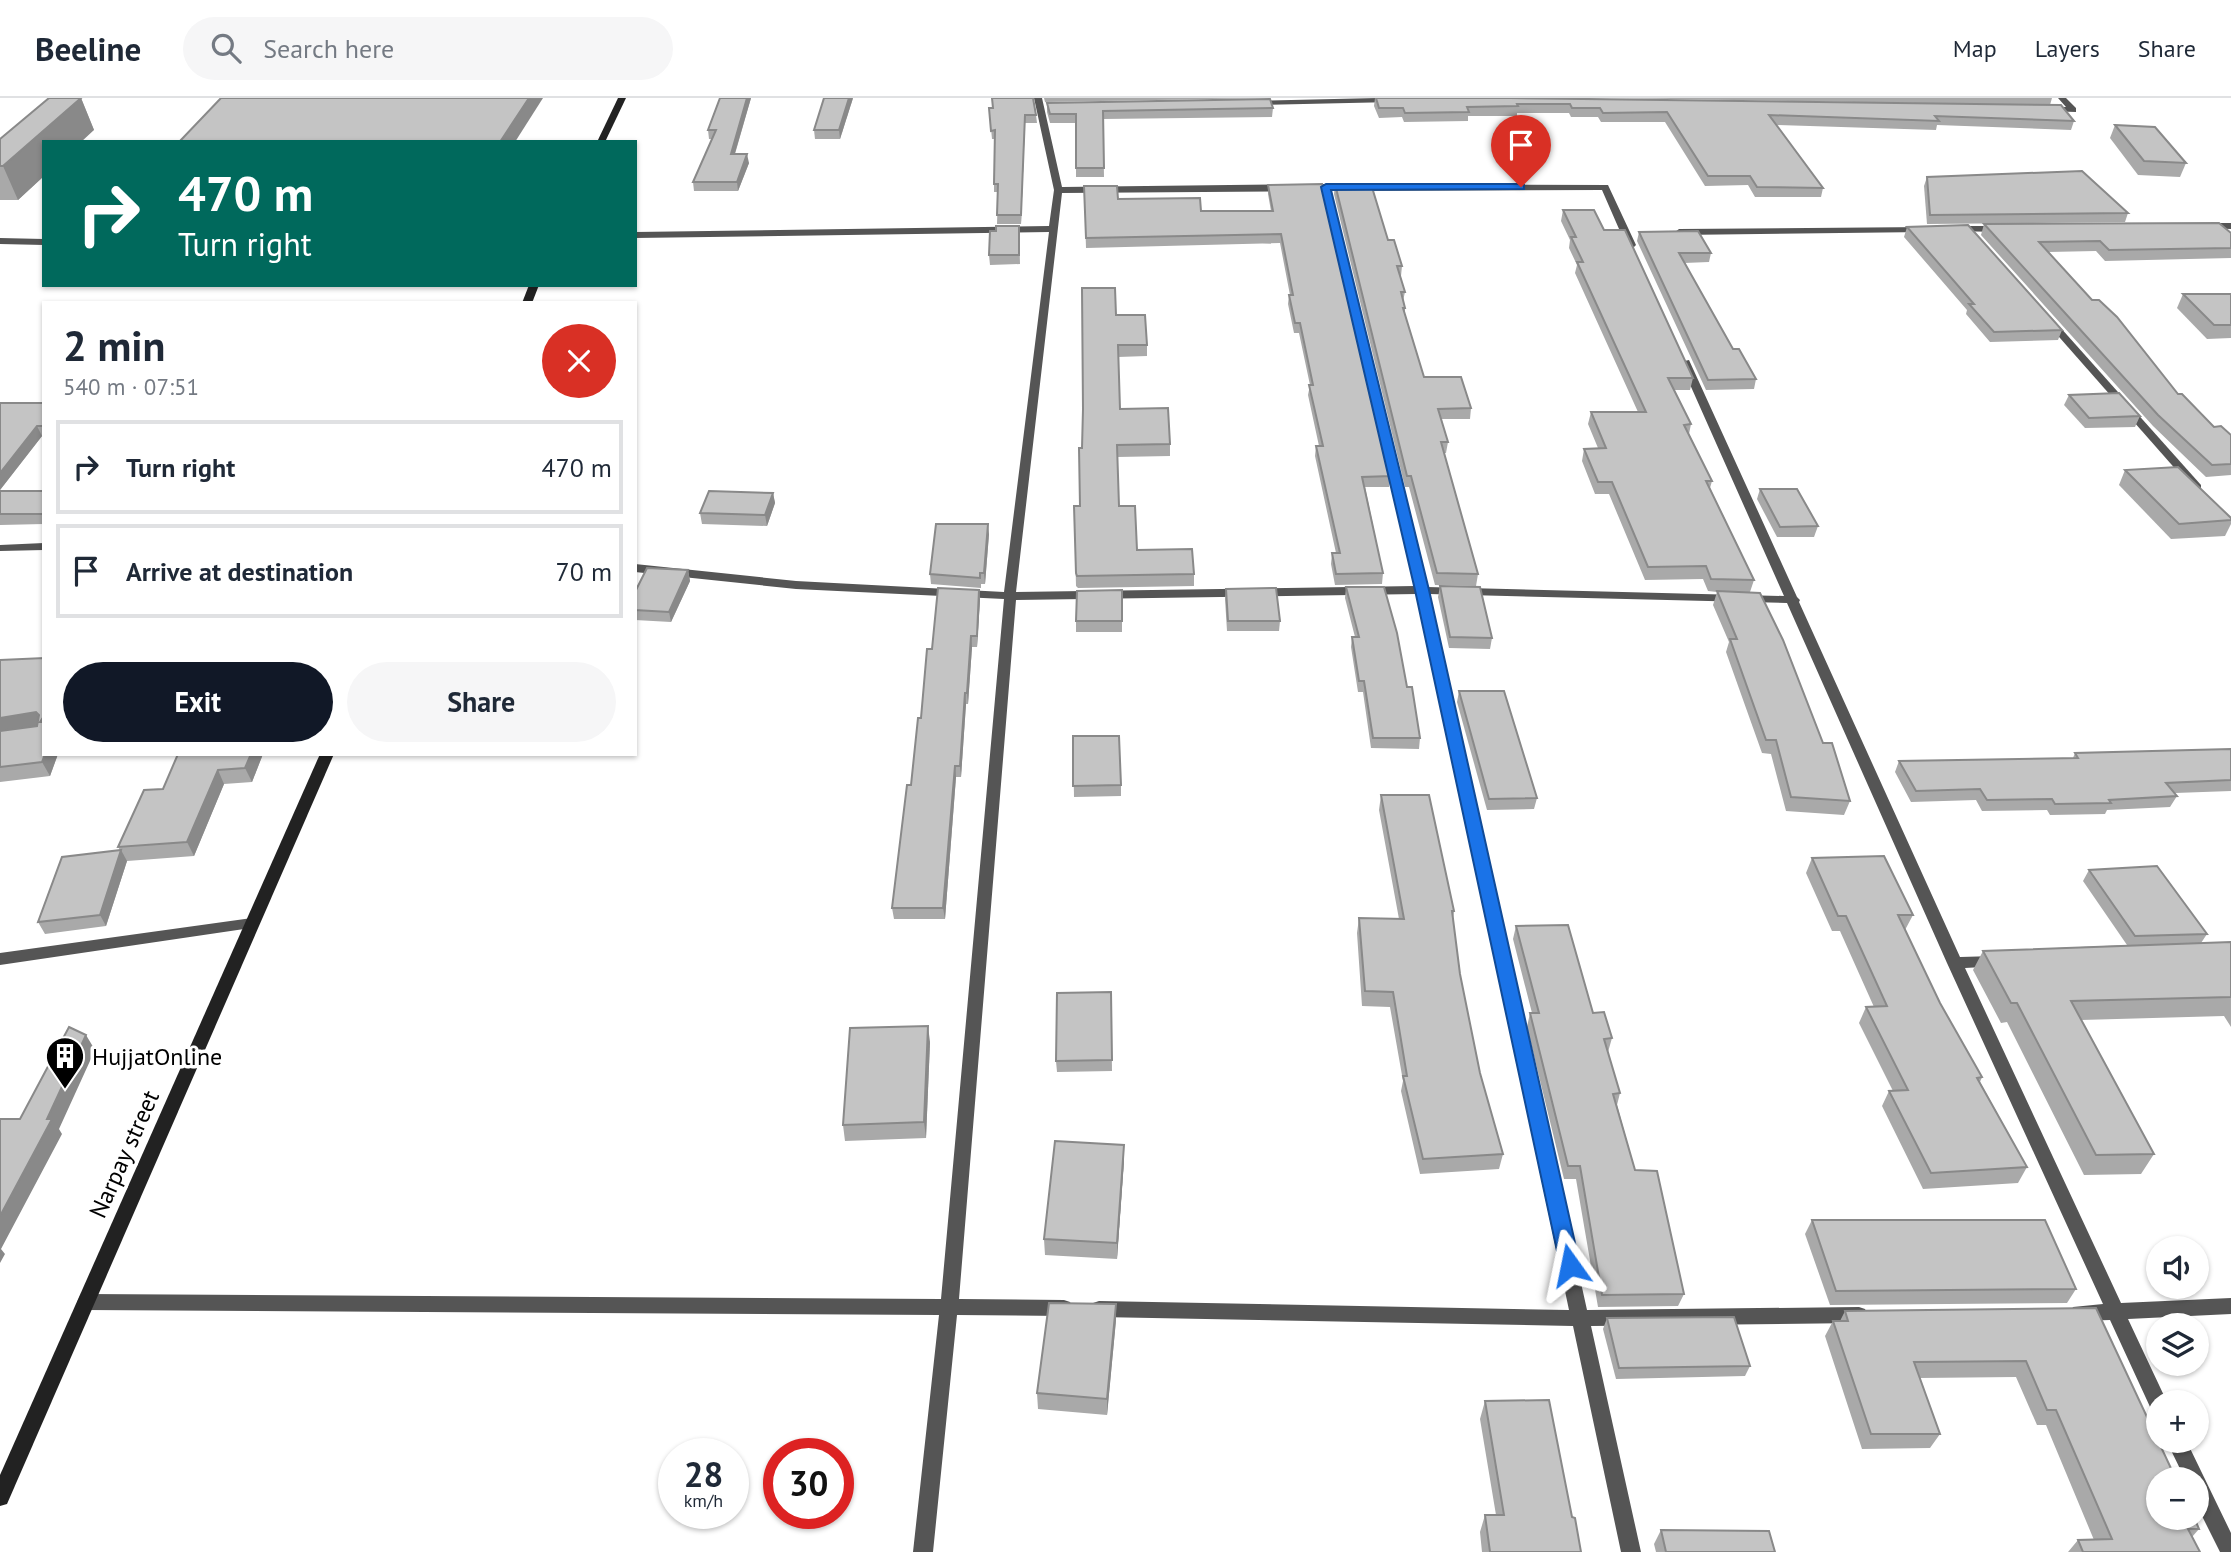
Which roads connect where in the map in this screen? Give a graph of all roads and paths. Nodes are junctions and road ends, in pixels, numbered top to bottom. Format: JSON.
{"nodes":[{"id":1,"x":622,"y":98,"type":"edge"},
{"id":2,"x":2062,"y":98,"type":"edge"},
{"id":3,"x":1399,"y":100,"type":"edge"},
{"id":4,"x":1247,"y":103,"type":"edge"},
{"id":5,"x":1044,"y":104,"type":"edge"},
{"id":6,"x":2032,"y":109,"type":"edge"},
{"id":7,"x":602,"y":140,"type":"edge"},
{"id":8,"x":1326,"y":187,"type":"junction"},
{"id":9,"x":1058,"y":190,"type":"junction"},
{"id":10,"x":2199,"y":226,"type":"edge"},
{"id":11,"x":2230,"y":227,"type":"edge"},
{"id":12,"x":2009,"y":228,"type":"edge"},
{"id":13,"x":1052,"y":229,"type":"junction"},
{"id":14,"x":1968,"y":229,"type":"junction"},
{"id":15,"x":1667,"y":232,"type":"edge"},
{"id":16,"x":637,"y":236,"type":"edge"},
{"id":17,"x":1977,"y":239,"type":"edge"},
{"id":18,"x":0,"y":241,"type":"edge"},
{"id":19,"x":42,"y":242,"type":"edge"},
{"id":20,"x":1637,"y":258,"type":"edge"},
{"id":21,"x":2040,"y":310,"type":"edge"},
{"id":22,"x":1678,"y":347,"type":"edge"},
{"id":23,"x":2202,"y":493,"type":"edge"},
{"id":24,"x":42,"y":546,"type":"edge"},
{"id":25,"x":0,"y":548,"type":"edge"},
{"id":26,"x":637,"y":568,"type":"edge"},
{"id":27,"x":1422,"y":590,"type":"junction"},
{"id":28,"x":1010,"y":596,"type":"junction"},
{"id":29,"x":1794,"y":600,"type":"junction"},
{"id":30,"x":326,"y":756,"type":"edge"},
{"id":31,"x":252,"y":923,"type":"junction"},
{"id":32,"x":0,"y":959,"type":"edge"},
{"id":33,"x":2010,"y":961,"type":"edge"},
{"id":34,"x":1955,"y":963,"type":"junction"},
{"id":35,"x":86,"y":1302,"type":"junction"},
{"id":36,"x":949,"y":1306,"type":"junction"},
{"id":37,"x":2231,"y":1306,"type":"edge"},
{"id":38,"x":2114,"y":1312,"type":"junction"},
{"id":39,"x":2059,"y":1313,"type":"edge"},
{"id":40,"x":1882,"y":1315,"type":"edge"},
{"id":41,"x":1581,"y":1318,"type":"junction"},
{"id":42,"x":2152,"y":1390,"type":"edge"},
{"id":43,"x":0,"y":1497,"type":"edge"},
{"id":44,"x":2209,"y":1509,"type":"edge"},
{"id":45,"x":923,"y":1552,"type":"edge"},
{"id":46,"x":1632,"y":1552,"type":"edge"},
{"id":47,"x":2230,"y":1552,"type":"edge"}],
"edges":[{"from":1,"to":7,"type":"main road"},
{"from":2,"to":6,"type":"street"},
{"from":3,"to":4,"type":"street"},
{"from":5,"to":9,"type":"street"},
{"from":8,"to":9,"type":"street"},
{"from":8,"to":20,"type":"street"},
{"from":8,"to":27,"type":"street"},
{"from":9,"to":13,"type":"street"},
{"from":10,"to":11,"type":"street"},
{"from":12,"to":14,"type":"street"},
{"from":13,"to":16,"type":"street"},
{"from":13,"to":28,"type":"street"},
{"from":14,"to":15,"type":"street"},
{"from":14,"to":17,"type":"street"},
{"from":18,"to":19,"type":"street"},
{"from":21,"to":23,"type":"street"},
{"from":22,"to":29,"type":"street"},
{"from":24,"to":25,"type":"street"},
{"from":26,"to":28,"type":"street"},
{"from":27,"to":28,"type":"street"},
{"from":27,"to":29,"type":"street"},
{"from":27,"to":41,"type":"street"},
{"from":28,"to":36,"type":"street"},
{"from":29,"to":34,"type":"street"},
{"from":30,"to":31,"type":"main road","name":"Narpay street"},
{"from":31,"to":32,"type":"street"},
{"from":31,"to":35,"type":"main road","name":"Narpay street"},
{"from":33,"to":34,"type":"street"},
{"from":34,"to":38,"type":"street"},
{"from":35,"to":36,"type":"street"},
{"from":35,"to":43,"type":"main road","name":"Narpay street"},
{"from":36,"to":41,"type":"street"},
{"from":36,"to":45,"type":"street"},
{"from":37,"to":38,"type":"street"},
{"from":38,"to":39,"type":"street"},
{"from":38,"to":42,"type":"street"},
{"from":40,"to":41,"type":"street"},
{"from":41,"to":46,"type":"street"},
{"from":44,"to":47,"type":"street"}]}
